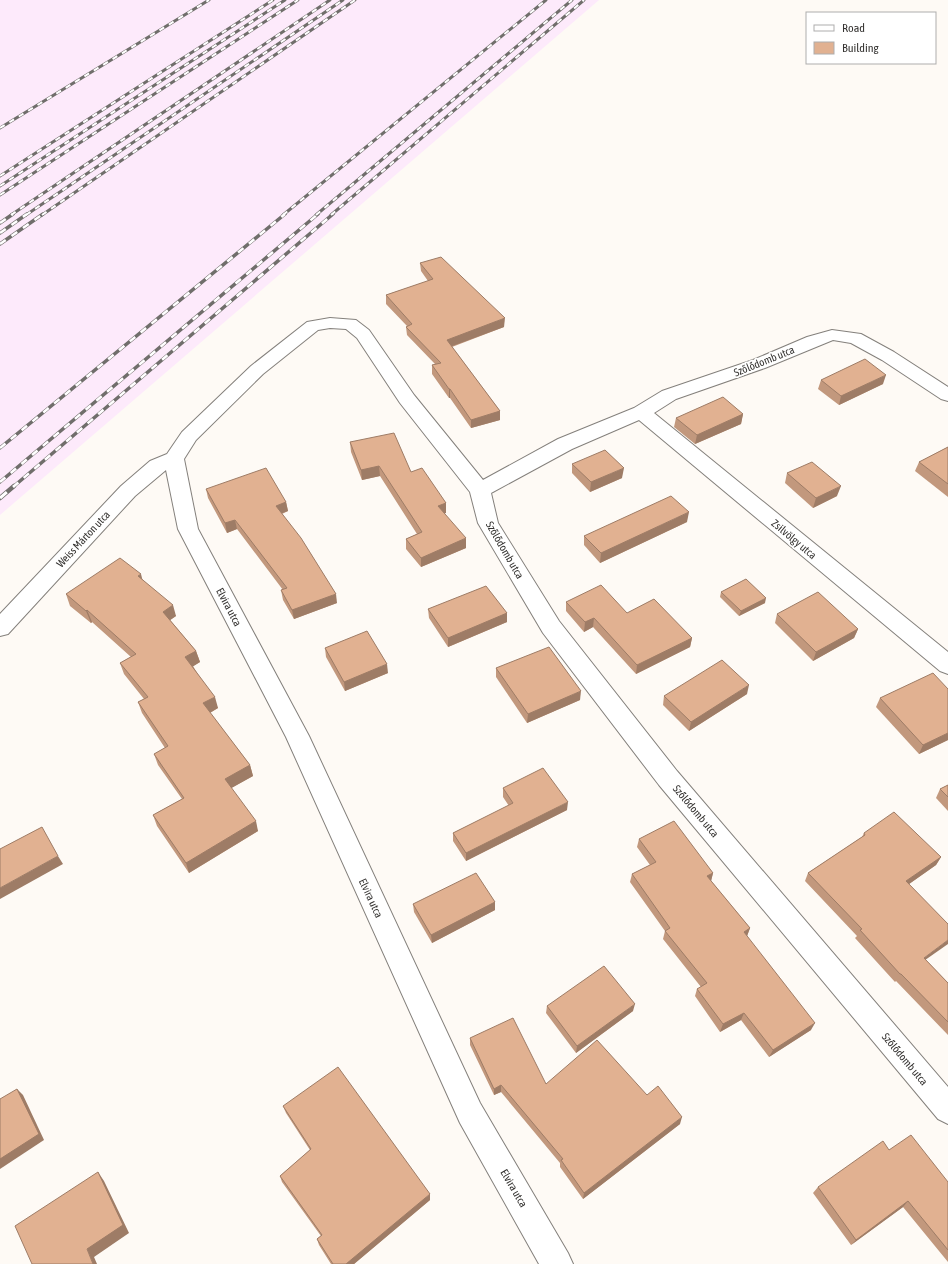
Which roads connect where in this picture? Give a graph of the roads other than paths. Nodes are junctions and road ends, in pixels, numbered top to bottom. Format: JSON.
{"nodes":[{"id":1,"x":948,"y":395,"type":"edge"},
{"id":2,"x":641,"y":412,"type":"junction"},
{"id":3,"x":174,"y":459,"type":"junction"},
{"id":4,"x":480,"y":490,"type":"junction"},
{"id":5,"x":0,"y":628,"type":"edge"},
{"id":6,"x":948,"y":665,"type":"edge"},
{"id":7,"x":948,"y":1109,"type":"edge"},
{"id":8,"x":557,"y":1264,"type":"edge"}],
"edges":[{"from":1,"to":2,"type":"street","name":"Szőlődomb utca"},
{"from":2,"to":4,"type":"street","name":"Szőlődomb utca"},
{"from":2,"to":6,"type":"street","name":"Zsilvölgy utca"},
{"from":3,"to":4,"type":"street"},
{"from":3,"to":5,"type":"street","name":"Weiss Márton utca"},
{"from":3,"to":8,"type":"street","name":"Elvira utca"},
{"from":4,"to":7,"type":"street","name":"Szőlődomb utca"}]}
